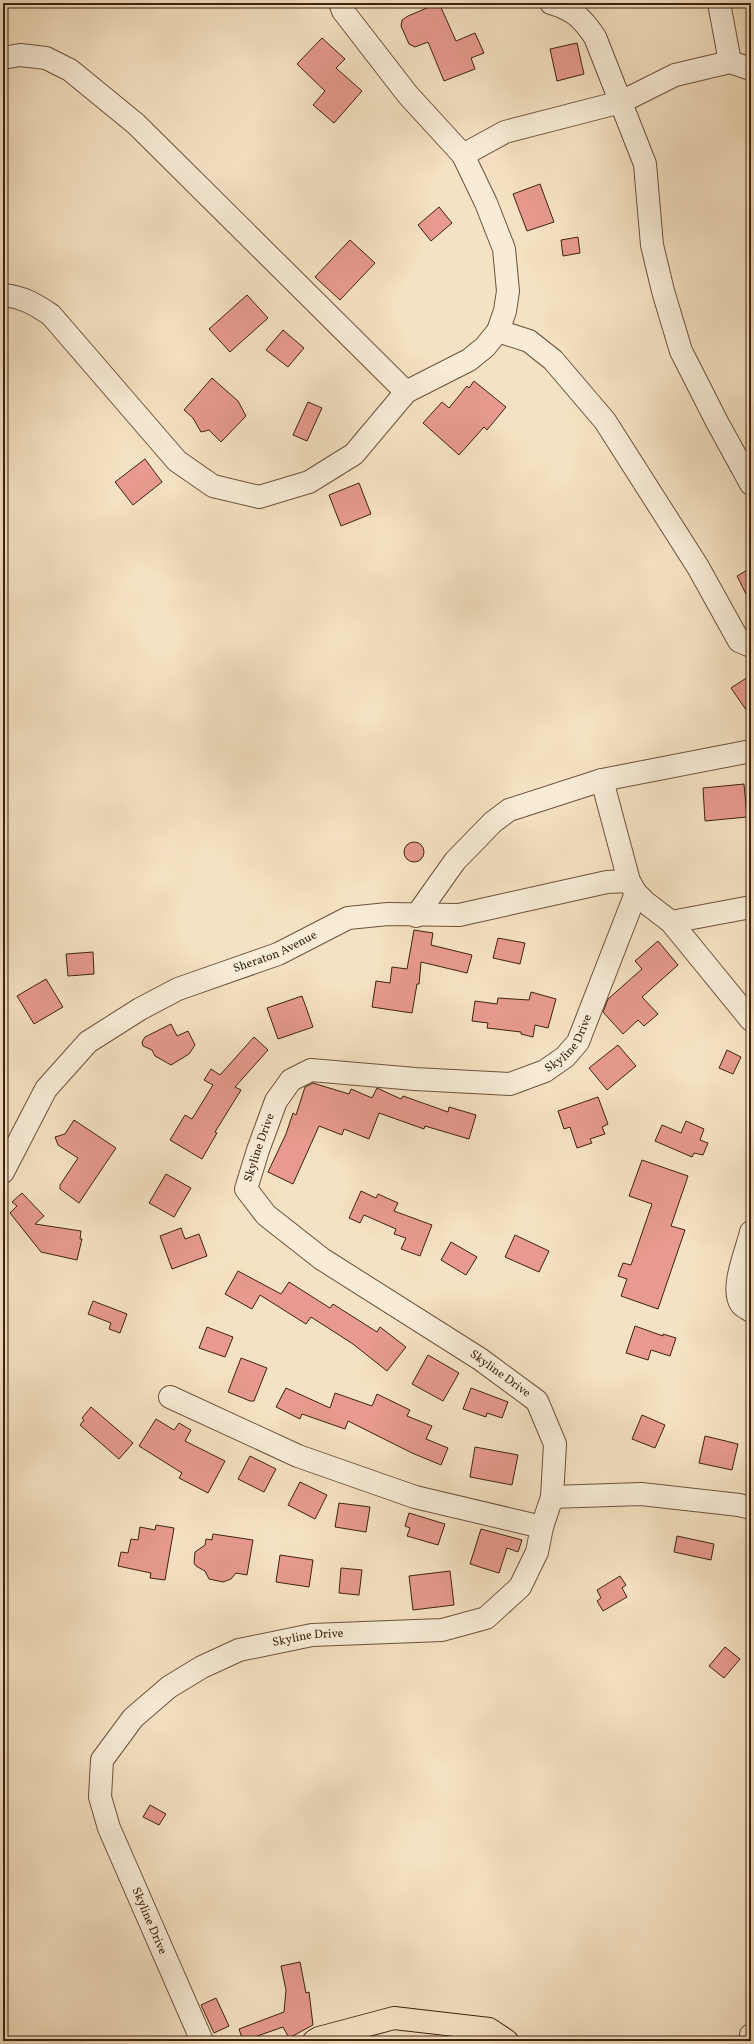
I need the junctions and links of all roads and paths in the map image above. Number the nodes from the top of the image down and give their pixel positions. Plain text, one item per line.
1 (340, 3) edge
2 (551, 3) edge
3 (719, 3) edge
4 (3, 58) edge
5 (730, 62) junction
6 (751, 68) edge
7 (621, 102) junction
8 (463, 156) junction
9 (3, 295) edge
10 (498, 330) junction
11 (406, 392) junction
12 (751, 484) edge
13 (751, 646) edge
14 (751, 751) edge
15 (602, 780) junction
16 (632, 887) junction
17 (751, 908) edge
18 (416, 916) junction
19 (671, 922) junction
20 (751, 1020) edge
21 (3, 1172) edge
22 (751, 1232) edge
23 (751, 1311) edge
24 (170, 1398) dead end
25 (552, 1497) junction
26 (751, 1508) edge
27 (542, 1527) junction
28 (751, 2035) edge
29 (202, 2041) edge
30 (314, 2041) edge
31 (507, 2041) edge
32 (750, 2041) edge

1 - 8 street
2 - 7 street
3 - 5 street
4 - 11 street
5 - 6 street
5 - 7 street
7 - 8 street
7 - 12 street
8 - 10 street
9 - 11 street
10 - 11 street
10 - 13 street
14 - 15 street
15 - 16 street
15 - 18 street
16 - 18 street, Sheraton Avenue
16 - 19 street
16 - 25 street, Skyline Drive
17 - 19 street
18 - 21 street, Sheraton Avenue
19 - 20 street
22 - 23 street
24 - 27 street
25 - 26 street
25 - 27 street, Skyline Drive
27 - 29 street, Skyline Drive
28 - 32 street
30 - 31 main road

